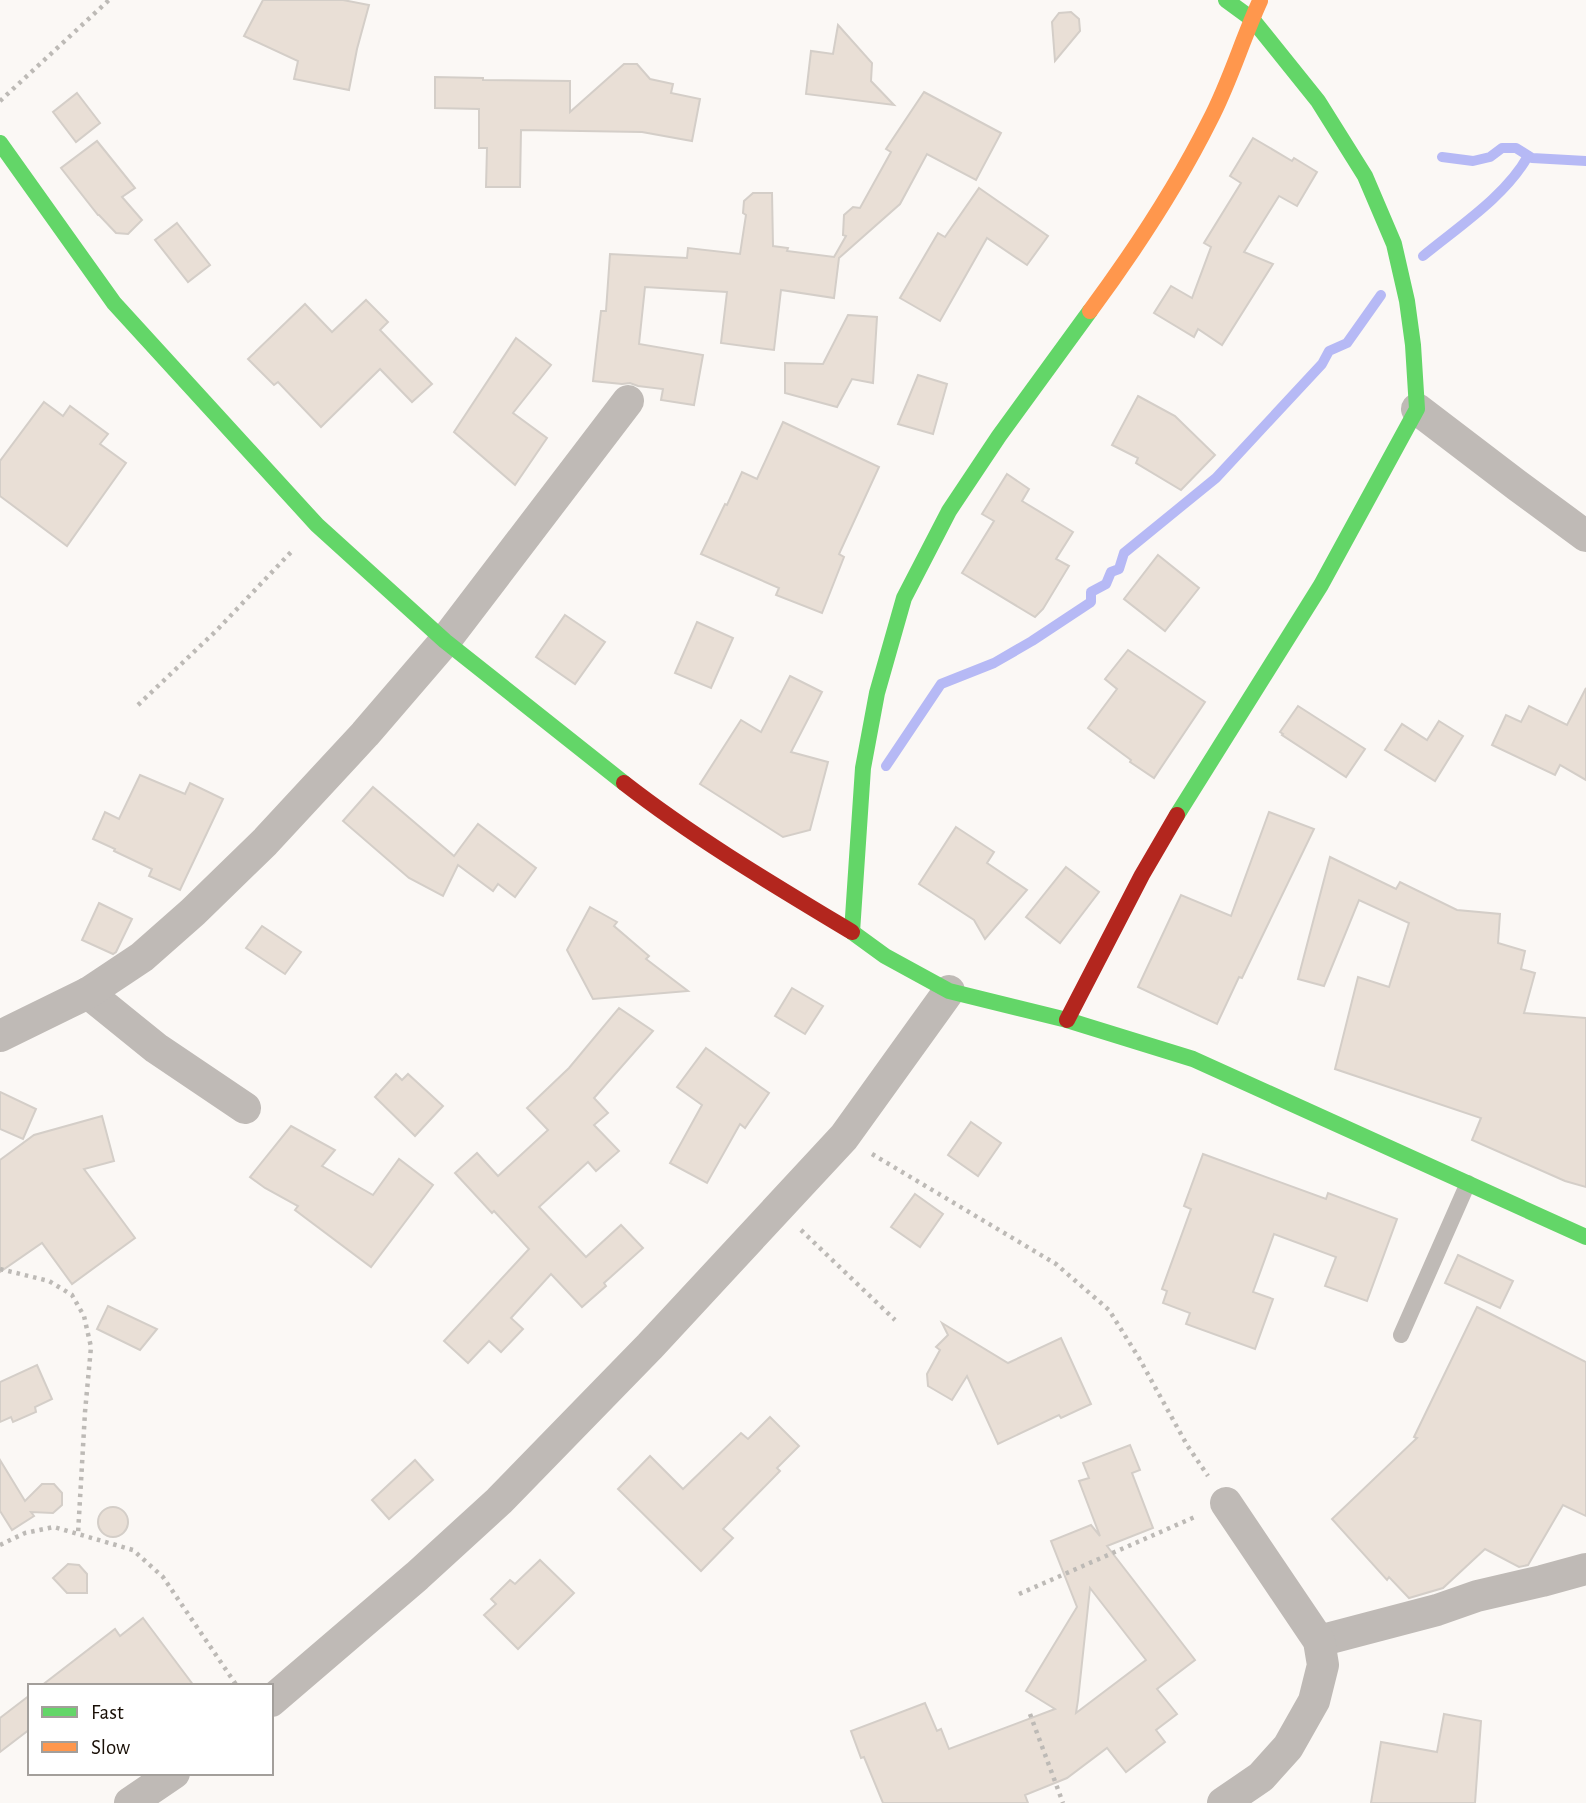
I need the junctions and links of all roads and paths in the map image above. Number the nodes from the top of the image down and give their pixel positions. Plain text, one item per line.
1 (108, 0) edge
2 (1226, 0) edge
3 (1260, 0) edge
4 (1251, 19) junction
5 (0, 101) edge
6 (0, 143) edge
7 (628, 401) dead end
8 (1417, 410) junction
9 (317, 525) junction
10 (1586, 536) edge
11 (445, 641) junction
12 (138, 705) dead end
13 (852, 932) junction
14 (949, 991) junction
15 (88, 993) junction
16 (1068, 1020) junction
17 (0, 1036) edge
18 (245, 1108) dead end
19 (844, 1137) junction
20 (1468, 1183) junction
21 (778, 1208) junction
22 (1586, 1237) edge
23 (0, 1269) edge
24 (895, 1320) dead end
25 (1401, 1335) dead end
26 (1226, 1503) junction
27 (78, 1534) junction
28 (0, 1545) edge
29 (1586, 1569) edge
30 (1018, 1594) dead end
31 (1319, 1641) junction
32 (236, 1684) edge
33 (273, 1699) edge
34 (1030, 1714) dead end
35 (171, 1775) edge
36 (130, 1803) edge
37 (1063, 1803) edge
38 (1223, 1803) edge

1 - 5 path
2 - 4 street
3 - 4 street
4 - 8 street
4 - 13 street
6 - 9 street
7 - 11 street
8 - 10 street
8 - 16 street
9 - 11 street
9 - 12 path
11 - 13 street
11 - 15 street
13 - 14 street
14 - 16 street
14 - 19 street
15 - 17 street
15 - 18 street
16 - 20 street
19 - 21 street
19 - 26 path
20 - 22 street
20 - 25 lane
21 - 24 path
21 - 33 street
23 - 27 path
26 - 30 path
26 - 31 street
27 - 28 path
27 - 32 path
29 - 31 street
31 - 38 street
34 - 37 path
35 - 36 street

